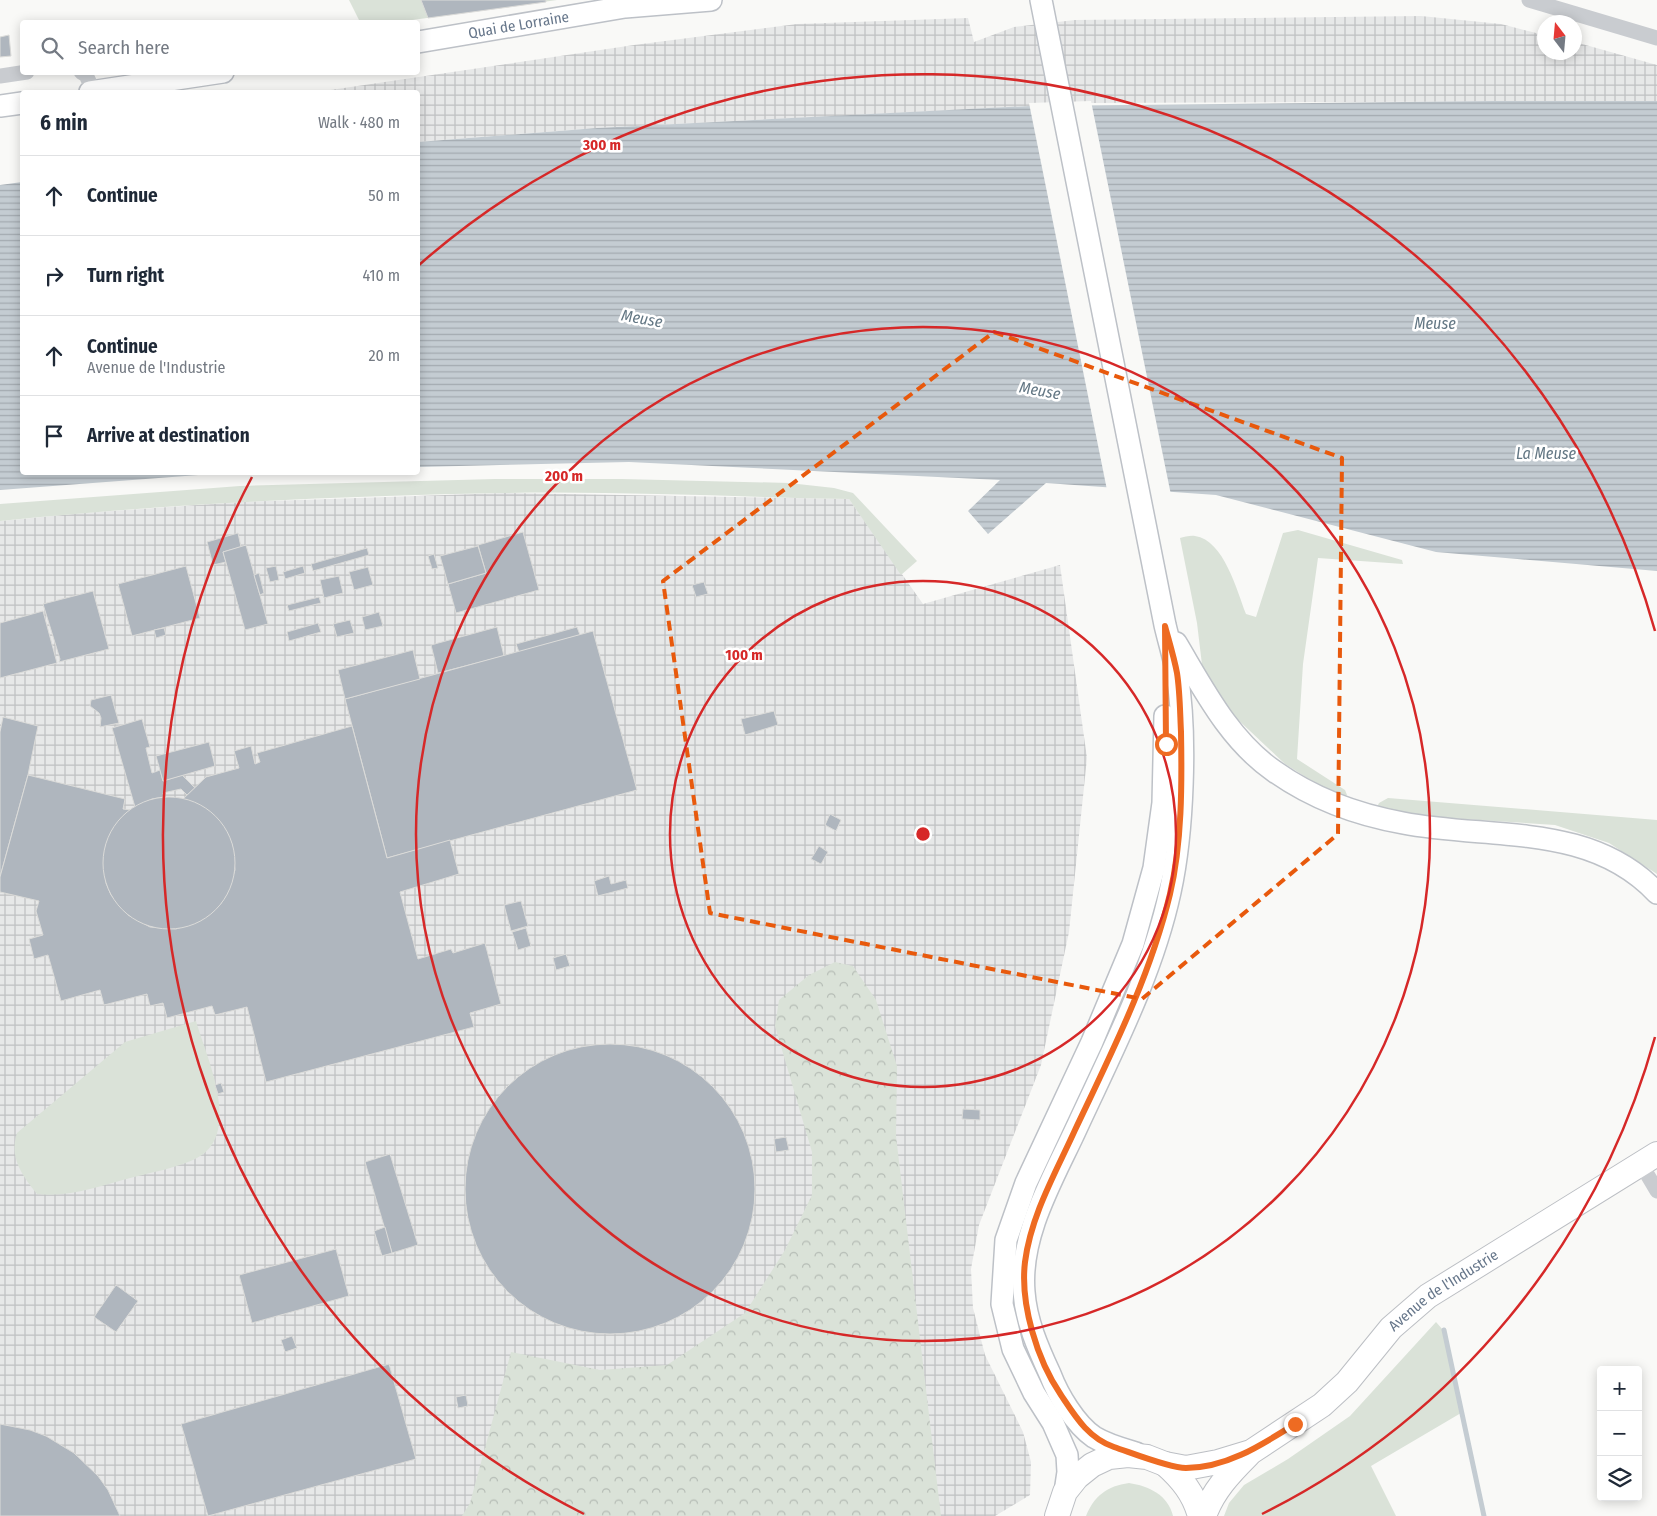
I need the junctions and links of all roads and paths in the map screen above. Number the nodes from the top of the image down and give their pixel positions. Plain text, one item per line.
1 (711, 0) edge
2 (1041, 0) edge
3 (1529, 0) edge
4 (625, 4) edge
5 (1657, 38) edge
6 (420, 42) edge
7 (20, 73) edge
8 (86, 75) edge
9 (204, 75) edge
10 (0, 76) edge
11 (93, 90) edge
12 (107, 90) edge
13 (20, 103) edge
14 (0, 106) edge
15 (1165, 626) junction
16 (1657, 893) edge
17 (1649, 1159) edge
18 (1657, 1191) edge
19 (1251, 1452) junction
20 (1156, 1461) junction
21 (1065, 1492) junction
22 (1057, 1516) edge
23 (1200, 1516) edge
24 (1204, 1516) edge

1 - 4 main road, Quai de Lorraine
2 - 15 main road
3 - 5 street
4 - 6 main road, Quai de Lorraine
7 - 10 street
8 - 11 street
9 - 12 main road
13 - 14 main road
15 - 16 main road
15 - 20 main road
15 - 21 main road
17 - 18 street
17 - 19 main road, Avenue de l'Industrie
19 - 20 main road
19 - 24 main road
20 - 21 main road
20 - 23 main road
21 - 22 main road

